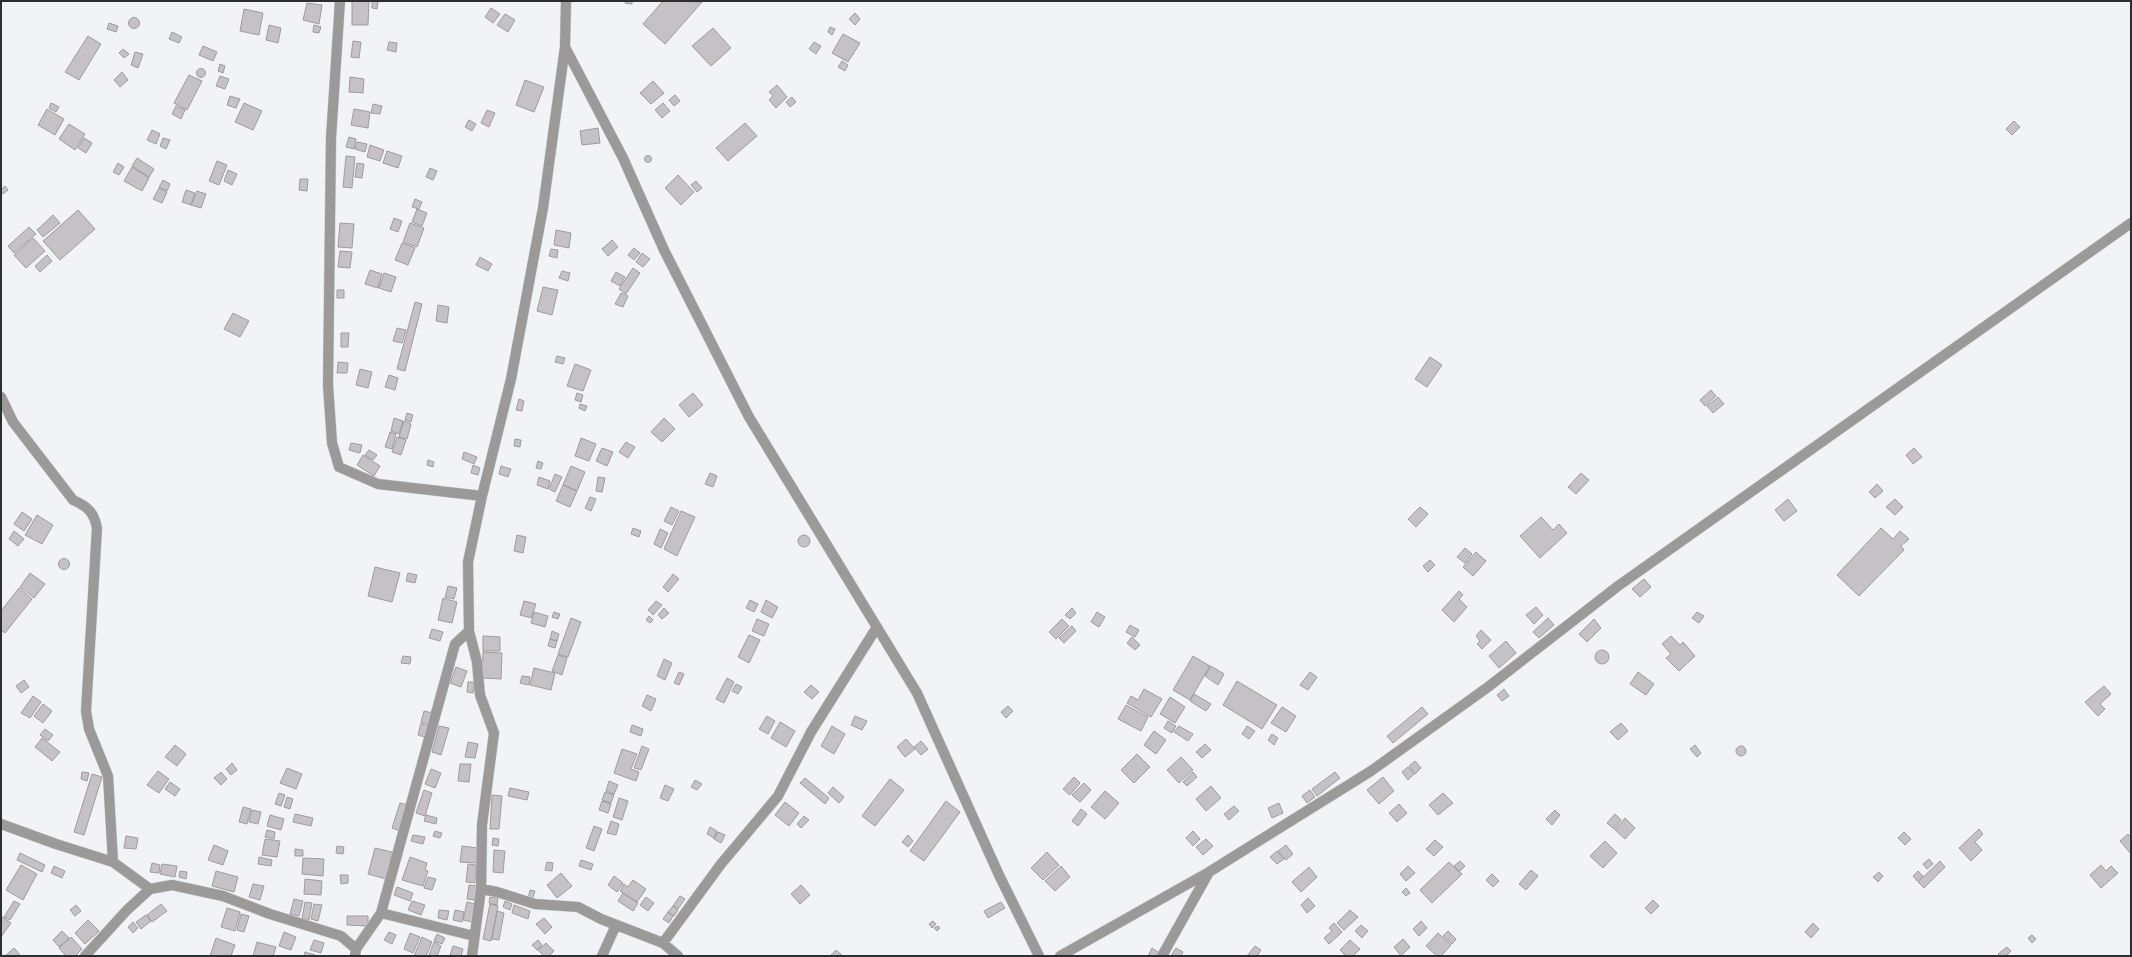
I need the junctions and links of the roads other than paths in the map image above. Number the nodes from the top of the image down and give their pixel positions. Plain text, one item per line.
1 (340, 1) edge
2 (565, 2) edge
3 (565, 47) junction
4 (2131, 224) edge
5 (1, 397) edge
6 (482, 496) junction
7 (877, 627) junction
8 (469, 631) junction
9 (1, 824) edge
10 (113, 862) junction
11 (1209, 872) junction
12 (150, 889) junction
13 (481, 889) junction
14 (382, 913) junction
15 (616, 925) junction
16 (474, 936) junction
17 (663, 943) junction
18 (356, 952) edge
19 (84, 956) edge
20 (472, 956) edge
21 (602, 956) edge
22 (678, 956) edge
23 (1039, 956) edge
24 (1060, 956) edge
25 (1162, 956) edge

1 - 6 street
2 - 3 street
3 - 6 street
3 - 7 street
4 - 11 street
5 - 10 street
6 - 8 street
7 - 17 street
7 - 23 street
8 - 13 street
8 - 14 street
9 - 10 street
10 - 12 street
11 - 24 street
11 - 25 street
12 - 18 street
12 - 19 street
13 - 15 street
13 - 16 street
14 - 16 street
14 - 18 street
15 - 17 street
15 - 21 street
16 - 20 street
17 - 22 street

